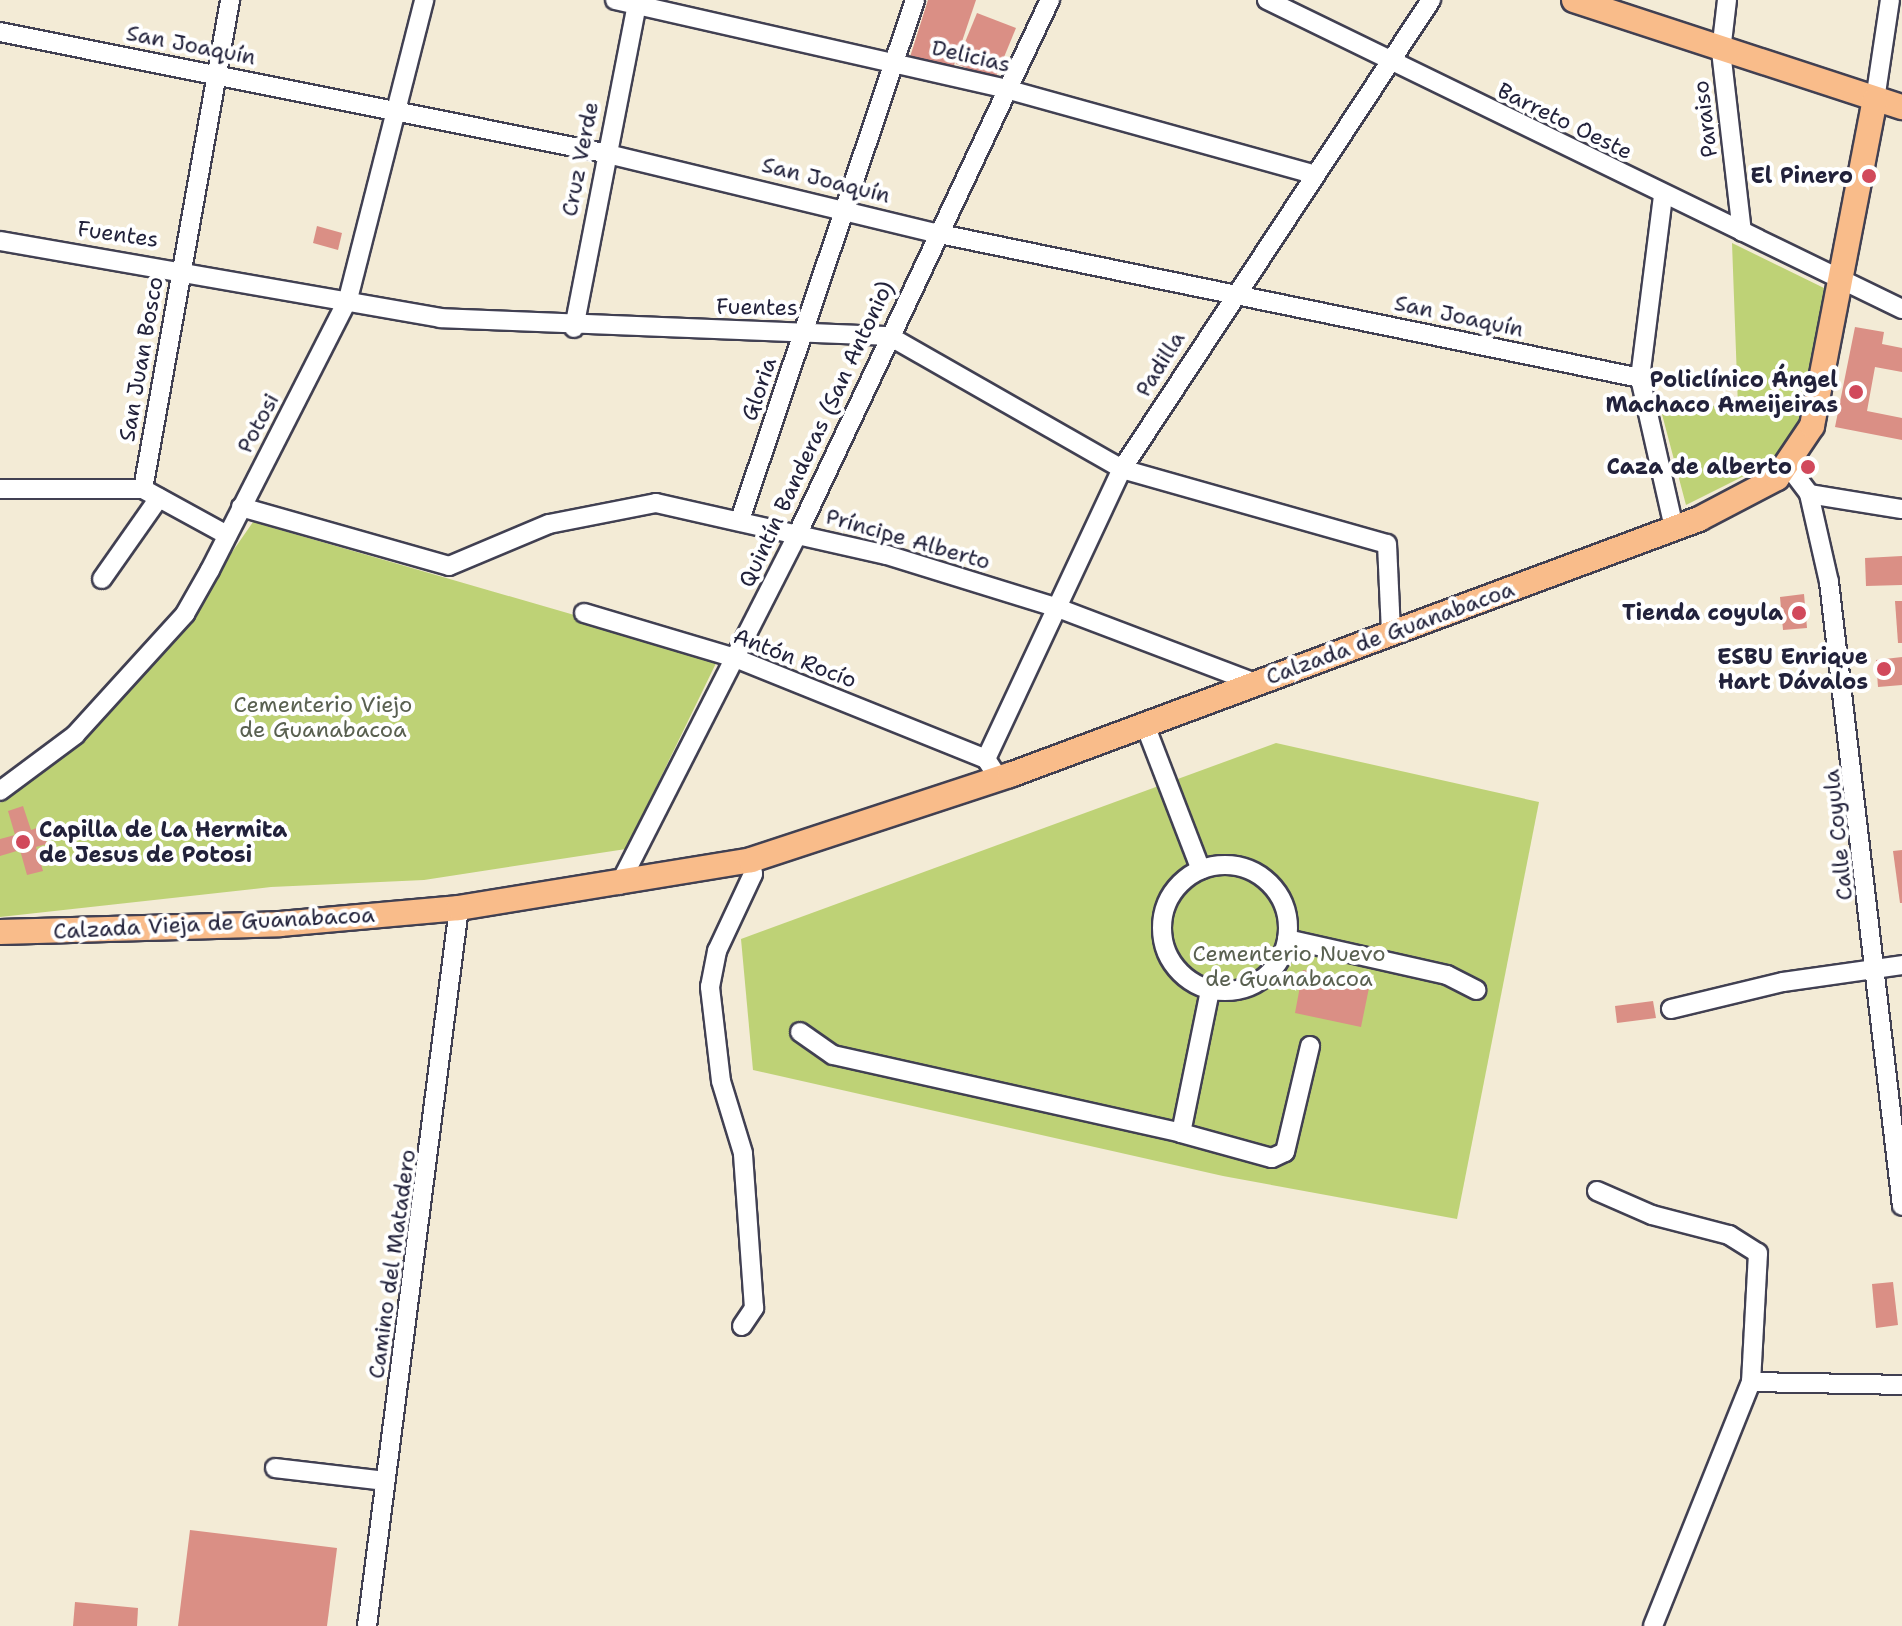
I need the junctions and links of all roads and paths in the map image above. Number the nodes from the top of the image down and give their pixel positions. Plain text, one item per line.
1 (230, 0) edge
2 (424, 0) edge
3 (615, 0) edge
4 (915, 0) edge
5 (1050, 0) edge
6 (1267, 0) edge
7 (1431, 0) edge
8 (1574, 0) edge
9 (1727, 0) edge
10 (1890, 0) edge
11 (637, 2) edge
12 (0, 32) edge
13 (1721, 51) junction
14 (1389, 60) junction
15 (896, 64) junction
16 (216, 74) junction
17 (1006, 89) junction
18 (1875, 100) junction
19 (1902, 107) edge
20 (397, 112) junction
21 (604, 153) junction
22 (1313, 174) junction
23 (1663, 196) junction
24 (846, 209) junction
25 (1742, 232) junction
26 (935, 233) junction
27 (0, 241) edge
28 (182, 268) junction
29 (1843, 282) junction
30 (1232, 294) junction
31 (348, 299) junction
32 (1902, 309) edge
33 (574, 328) junction
34 (803, 332) junction
35 (889, 336) junction
36 (1640, 378) junction
37 (1789, 467) junction
38 (1122, 469) junction
39 (0, 489) edge
40 (151, 494) junction
41 (1809, 494) junction
42 (241, 507) junction
43 (1902, 509) edge
44 (740, 520) junction
45 (1674, 528) junction
46 (798, 533) junction
47 (227, 535) junction
48 (102, 579) dead end
49 (1058, 608) junction
50 (584, 613) dead end
51 (1391, 632) junction
52 (735, 658) junction
53 (1255, 683) junction
54 (1145, 725) junction
55 (992, 769) junction
56 (0, 791) edge
57 (751, 860) junction
58 (1201, 870) junction
59 (619, 885) junction
60 (459, 908) junction
61 (0, 932) edge
62 (1287, 939) junction
63 (1877, 965) junction
64 (1902, 965) edge
65 (1210, 990) junction
66 (1476, 990) dead end
67 (1671, 1009) dead end
68 (800, 1032) dead end
69 (1310, 1046) dead end
70 (1181, 1133) junction
71 (1900, 1175) edge
72 (1597, 1191) dead end
73 (1902, 1206) edge
74 (742, 1326) dead end
75 (1751, 1382) junction
76 (1902, 1385) edge
77 (275, 1468) dead end
78 (385, 1481) junction
79 (367, 1626) edge
80 (1653, 1626) edge

1 - 16 street, San Juan Bosco
2 - 20 street, Potosi
3 - 11 street, Delicias
4 - 15 street, Gloria
5 - 17 street, Quintín Banderas (San Antonio)
6 - 14 street, Barreto Oeste
7 - 14 street, Padilla
8 - 13 main road
9 - 13 street, Paraiso
10 - 18 street
11 - 15 street, Delicias
11 - 21 street, Cruz Verde
12 - 16 street, San Joaquín
13 - 18 main road
13 - 25 street, Paraiso
14 - 22 street, Padilla
14 - 23 street, Barreto Oeste
15 - 17 street, Delicias
15 - 24 street, Gloria
16 - 20 street, San Joaquín
16 - 28 street, San Juan Bosco
17 - 22 street, Delicias
17 - 26 street, Quintín Banderas (San Antonio)
18 - 19 main road
18 - 29 main road
20 - 21 street, San Joaquín
20 - 31 street, Potosi
21 - 24 street, San Joaquín
21 - 33 street, Cruz Verde
22 - 30 street, Padilla
23 - 25 street, Barreto Oeste
23 - 36 street
24 - 26 street, San Joaquín
24 - 34 street, Gloria
25 - 29 street, Barreto Oeste
26 - 30 street, San Joaquín
26 - 35 street, Quintín Banderas (San Antonio)
27 - 28 street, Fuentes
28 - 31 street, Fuentes
28 - 40 street, San Juan Bosco
29 - 32 street, Barreto Oeste
29 - 37 main road
30 - 36 street, San Joaquín
30 - 38 street, Padilla
31 - 33 street, Fuentes
31 - 42 street, Potosi
33 - 34 street, Fuentes
34 - 35 street, Fuentes
34 - 44 street, Gloria
35 - 38 street, Fuentes
35 - 46 street, Quintín Banderas (San Antonio)
36 - 45 street
37 - 41 street, Calle Coyula
37 - 45 main road, Calzada de Guanabacoa
38 - 49 street, Padilla
38 - 51 street, Fuentes
39 - 40 street
40 - 47 street
40 - 48 street
41 - 43 street
41 - 63 street, Calle Coyula
42 - 44 street, Príncipe Alberto
42 - 47 street, Potosi
44 - 46 street, Príncipe Alberto
45 - 51 main road, Calzada de Guanabacoa
46 - 49 street, Príncipe Alberto
46 - 52 street, Quintín Banderas (San Antonio)
47 - 56 street, Potosi
49 - 53 street, Príncipe Alberto
49 - 55 street, Padilla
50 - 52 street, Antón Rocío
51 - 53 main road, Calzada de Guanabacoa
52 - 55 street, Antón Rocío
52 - 59 street, Quintín Banderas (San Antonio)
53 - 54 main road, Calzada de Guanabacoa
54 - 55 main road, Calzada de Guanabacoa
54 - 58 street
55 - 57 main road, Calzada de Guanabacoa
57 - 59 main road, Calzada de Guanabacoa
57 - 74 street
58 - 62 street
58 - 65 street
59 - 60 main road, Calzada Vieja de Guanabacoa
60 - 61 main road, Calzada Vieja de Guanabacoa
60 - 78 street, Camino del Matadero
62 - 65 street
62 - 66 street
63 - 64 street
63 - 67 street
63 - 71 street, Calle Coyula
65 - 70 street
68 - 70 street
69 - 70 street
71 - 73 street, Calle Coyula
72 - 75 street
75 - 76 street
75 - 80 street
77 - 78 street
78 - 79 street, Camino del Matadero

